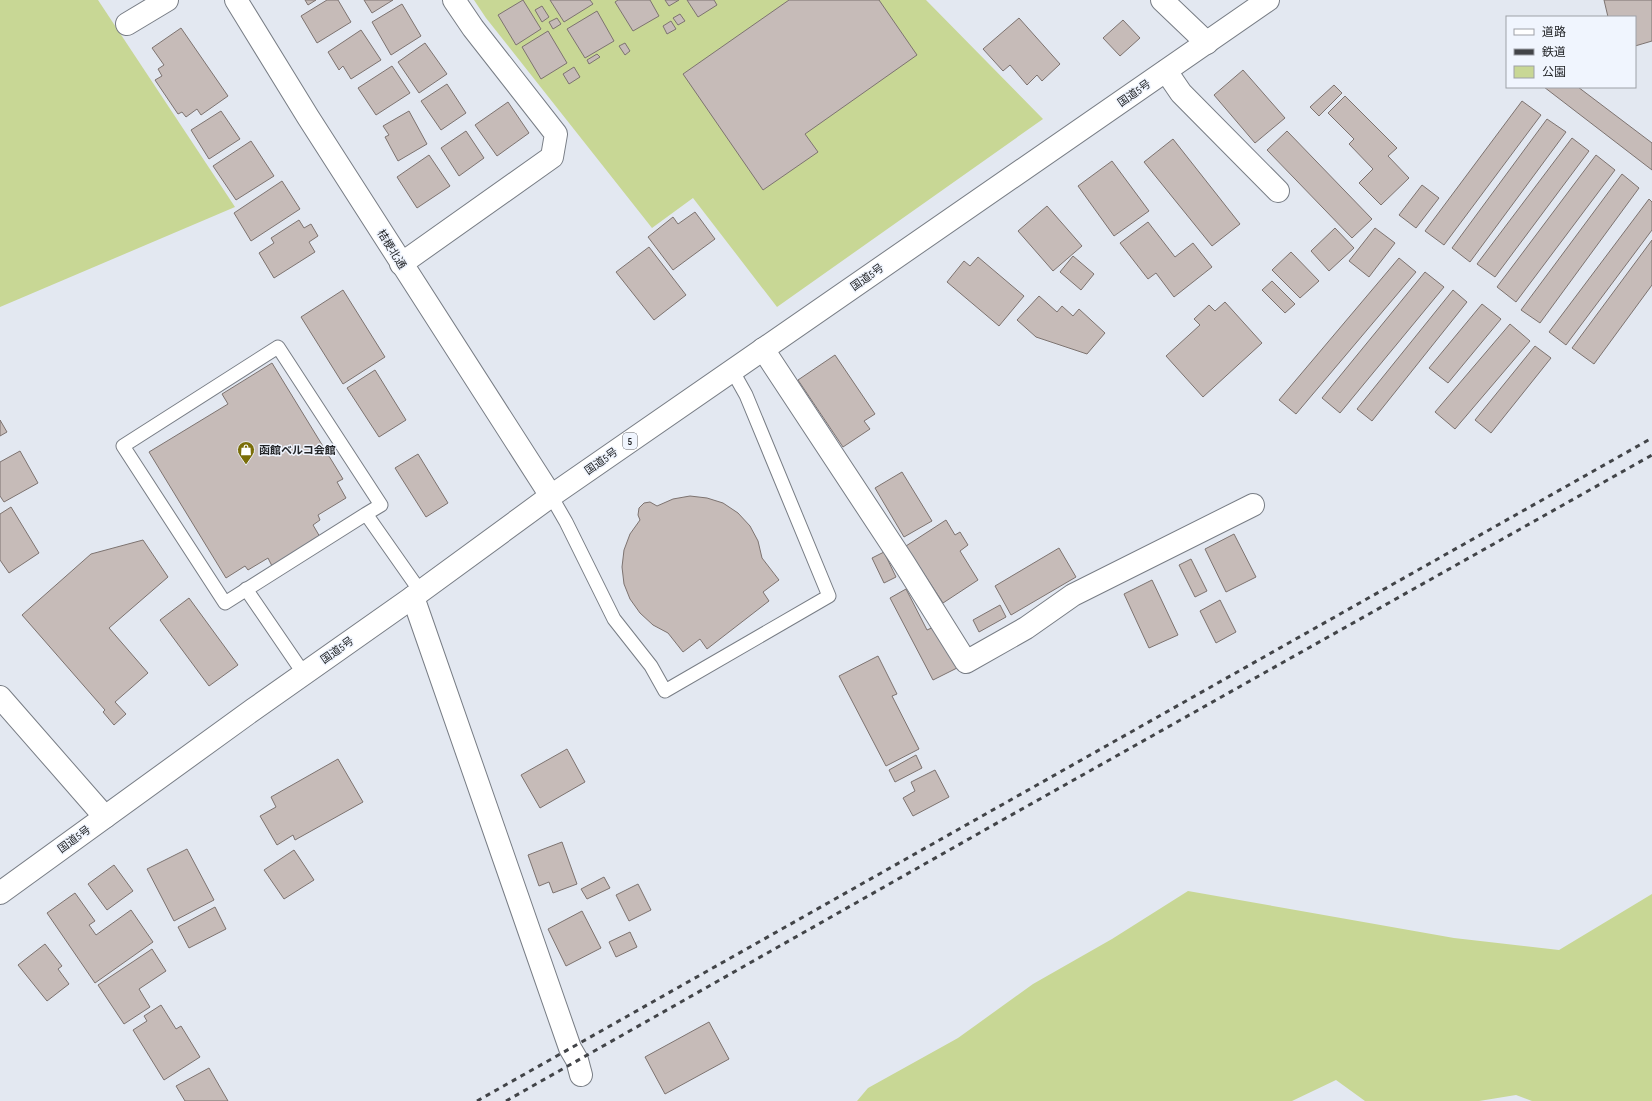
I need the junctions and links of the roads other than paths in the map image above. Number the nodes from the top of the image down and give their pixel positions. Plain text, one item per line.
1 (166, 0) edge
2 (236, 0) edge
3 (454, 0) edge
4 (1162, 0) edge
5 (1268, 0) edge
6 (127, 24) dead end
7 (1206, 43) junction
8 (1166, 71) junction
9 (1278, 191) dead end
10 (401, 264) junction
11 (763, 349) junction
12 (732, 370) junction
13 (551, 496) junction
14 (1253, 504) dead end
15 (366, 514) junction
16 (246, 590) junction
17 (417, 594) junction
18 (304, 674) junction
19 (0, 697) edge
20 (105, 817) junction
21 (0, 893) edge
22 (581, 1075) dead end

1 - 6 main road
2 - 10 main road, 桔梗北通
3 - 10 main road
4 - 7 main road
5 - 7 main road, 国道5号 / 5
7 - 8 main road, 国道5号 / 5
8 - 9 main road
8 - 11 main road, 国道5号 / 5
10 - 13 main road, 桔梗北通
11 - 12 main road, 国道5号 / 5
11 - 14 main road
12 - 13 main road, 国道5号 / 5
12 - 13 lane
13 - 17 main road, 国道5号 / 5
15 - 16 lane
15 - 16 lane
15 - 17 lane
16 - 18 lane
17 - 18 main road, 国道5号 / 5
17 - 22 main road
18 - 20 main road, 国道5号 / 5
19 - 20 main road
20 - 21 main road, 国道5号 / 5

